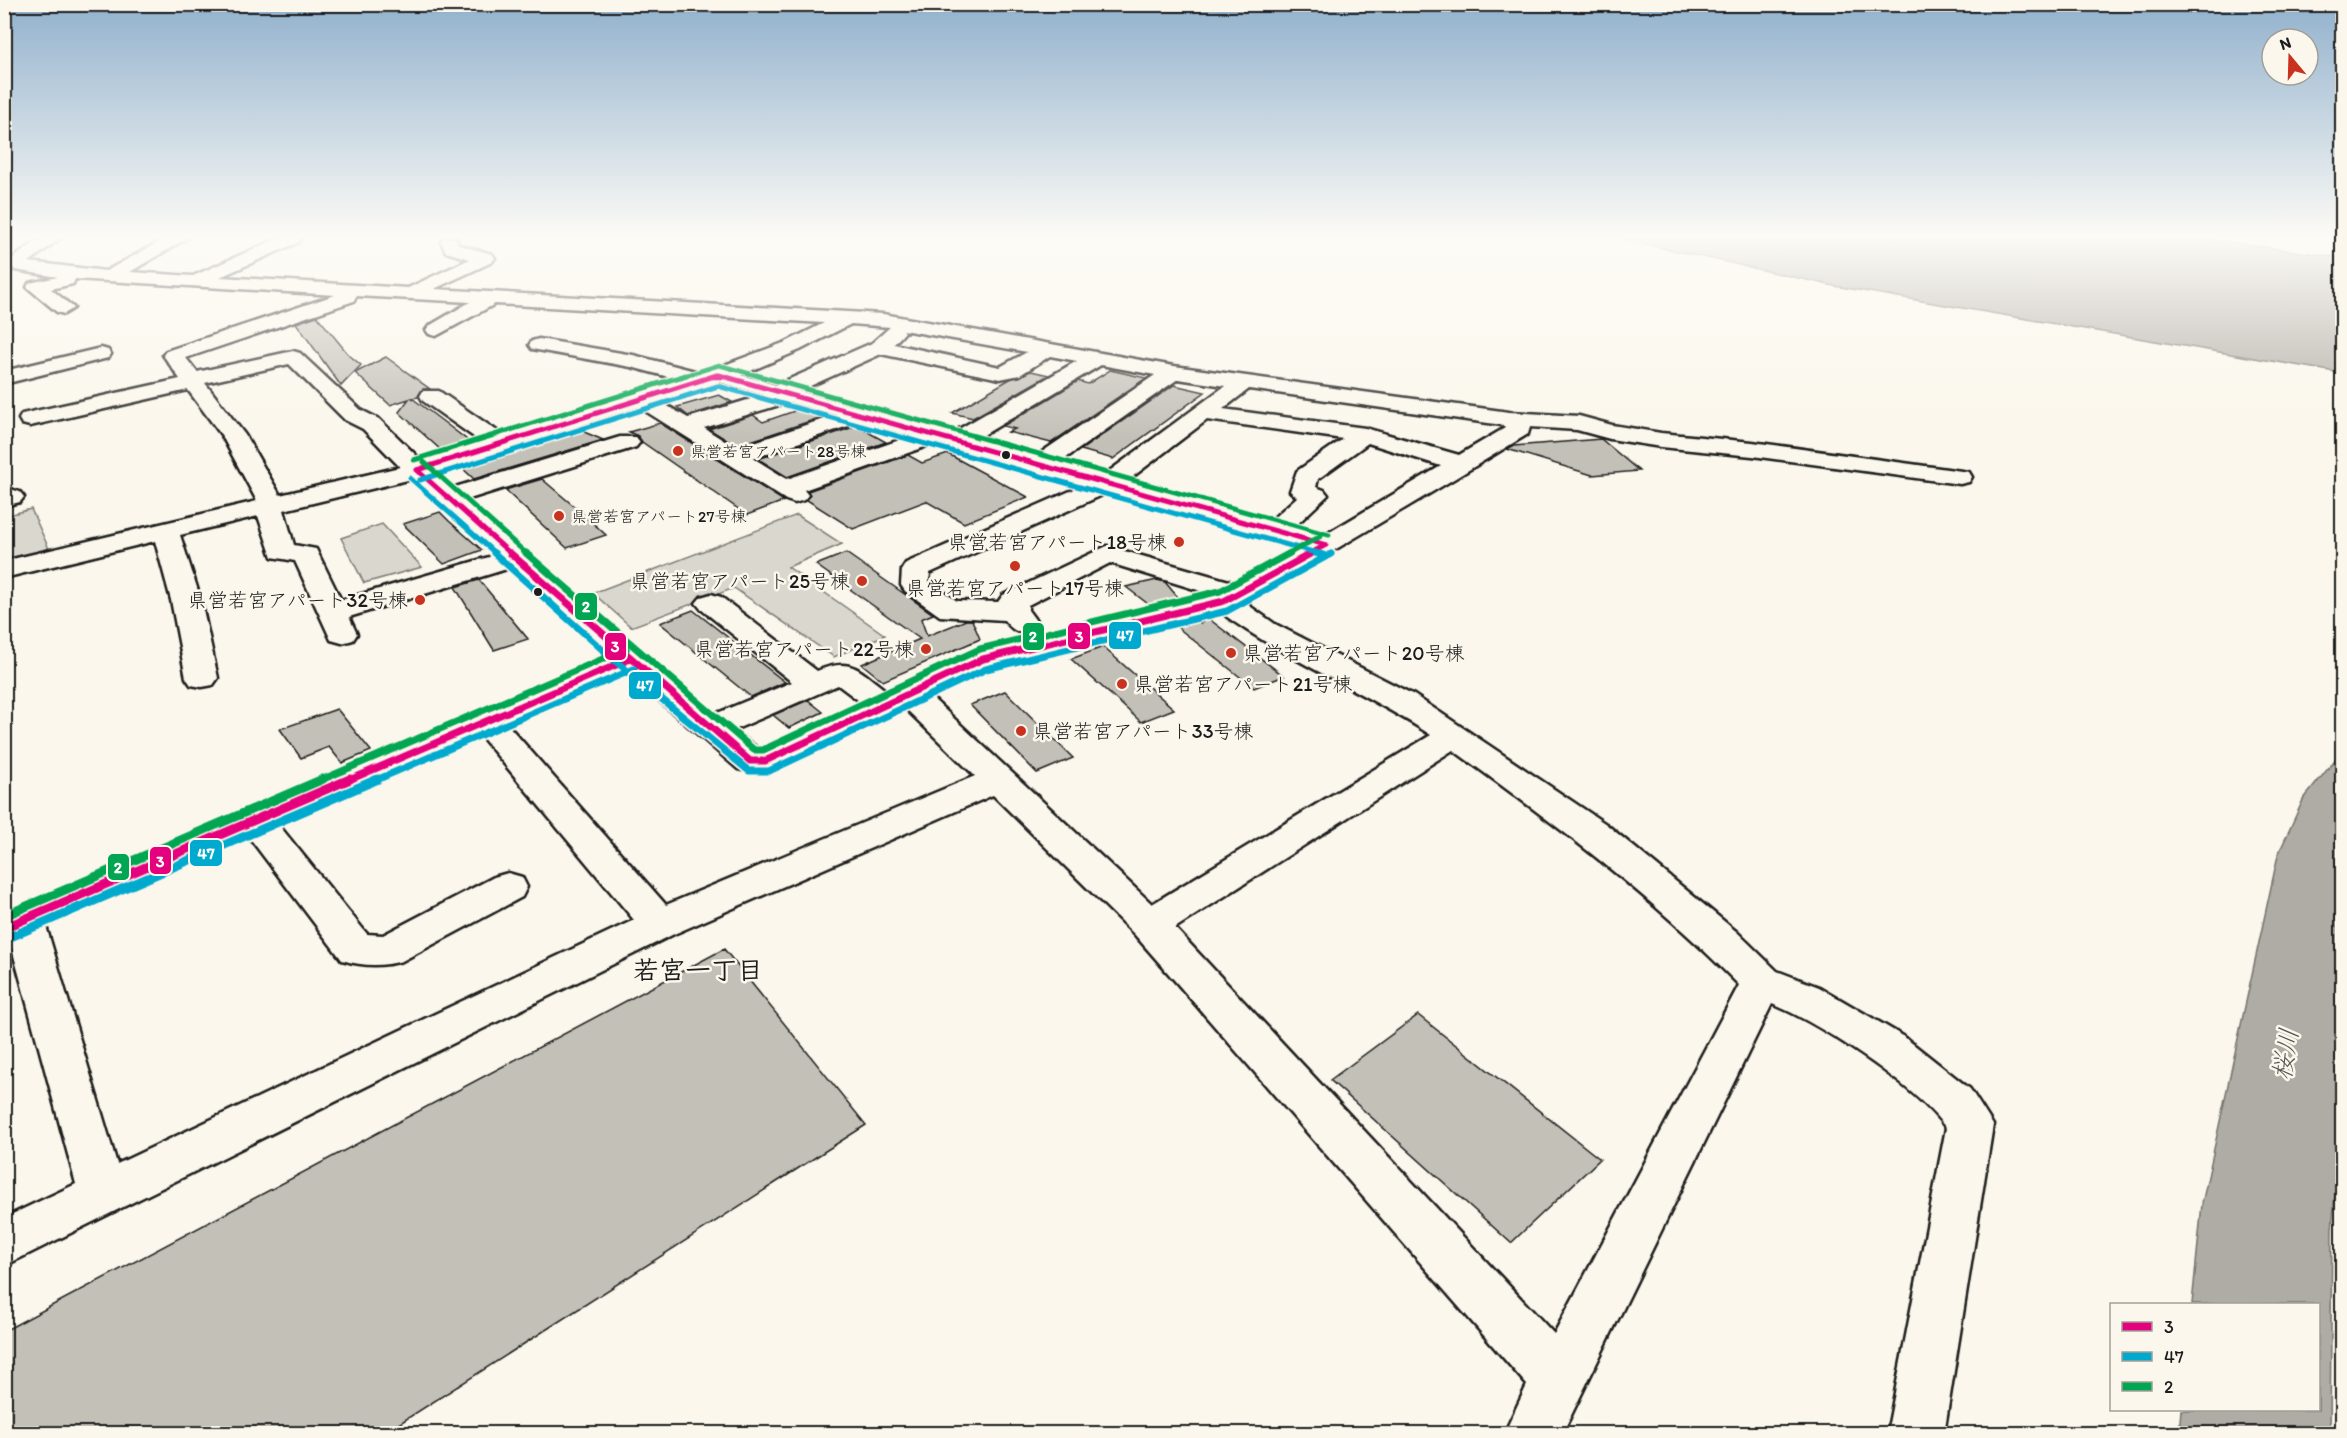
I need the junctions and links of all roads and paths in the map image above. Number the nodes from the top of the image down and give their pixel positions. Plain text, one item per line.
1 (59, 304) edge
2 (324, 304) edge
3 (481, 304) edge
4 (586, 304) edge
5 (64, 308) dead end
6 (847, 318) junction
7 (907, 325) junction
8 (436, 330) dead end
9 (539, 345) dead end
10 (879, 347) junction
11 (1045, 350) junction
12 (101, 354) dead end
13 (4, 358) edge
14 (1096, 359) junction
15 (1174, 372) junction
16 (13, 375) edge
17 (709, 377) junction
18 (194, 380) junction
19 (1243, 383) junction
20 (785, 393) junction
21 (431, 396) dead end
22 (639, 398) junction
23 (1203, 412) junction
24 (861, 414) junction
25 (30, 419) dead end
26 (1509, 419) junction
27 (684, 427) junction
28 (1365, 435) junction
29 (946, 438) junction
30 (628, 442) dead end
31 (498, 443) junction
32 (733, 457) junction
33 (1041, 464) junction
34 (1462, 464) junction
35 (1960, 477) dead end
36 (434, 483) junction
37 (1109, 483) junction
38 (274, 516) junction
39 (165, 530) junction
40 (1275, 530) junction
41 (1326, 545) junction
42 (517, 557) junction
43 (4, 570) edge
44 (1232, 597) junction
45 (711, 603) dead end
46 (1013, 611) junction
47 (1042, 645) junction
48 (630, 659) junction
49 (202, 678) dead end
50 (813, 683) junction
51 (897, 699) junction
52 (486, 721) junction
53 (711, 728) junction
54 (1454, 735) junction
55 (999, 779) junction
56 (255, 820) junction
57 (508, 887) dead end
58 (11, 919) edge
59 (660, 924) junction
60 (1149, 925) junction
61 (1762, 981) junction
62 (97, 1178) dead end
63 (4, 1243) edge
64 (1560, 1381) junction
65 (1532, 1434) edge
66 (1915, 1434) edge

1 - 5 main road
2 - 18 main road
3 - 8 main road
4 - 6 main road
6 - 7 main road
6 - 17 main road
7 - 10 main road
7 - 11 main road
9 - 17 main road
10 - 11 main road
10 - 20 main road
11 - 14 main road
12 - 16 main road
13 - 16 main road
14 - 15 main road
14 - 29 main road
15 - 19 main road
15 - 33 main road
17 - 20 main road
17 - 22 main road
18 - 25 main road
18 - 36 main road
18 - 38 main road
19 - 23 main road
19 - 26 main road
20 - 24 main road
20 - 27 main road
21 - 31 main road
22 - 27 main road
22 - 31 main road
23 - 28 main road
23 - 37 main road
24 - 29 main road
24 - 32 main road
26 - 34 main road
26 - 35 main road
27 - 32 main road
28 - 34 main road
28 - 40 main road
29 - 32 main road
29 - 33 main road
30 - 36 main road
31 - 36 main road
33 - 37 main road
34 - 41 main road
36 - 38 main road
36 - 42 main road
37 - 40 main road
37 - 46 main road
38 - 39 main road
38 - 42 main road
39 - 43 main road
39 - 49 main road
40 - 41 main road
41 - 44 main road
42 - 48 main road
44 - 46 main road
44 - 47 main road
44 - 54 main road
45 - 50 main road
46 - 47 main road
47 - 51 main road
48 - 52 main road
48 - 53 main road
50 - 51 main road
50 - 53 main road
51 - 53 main road
51 - 55 main road
52 - 56 main road
52 - 59 main road
54 - 60 main road
54 - 61 main road
55 - 59 main road
55 - 60 main road
56 - 57 main road
56 - 58 main road
58 - 62 main road
59 - 63 main road
60 - 64 main road
61 - 64 main road
61 - 66 main road
64 - 65 main road

